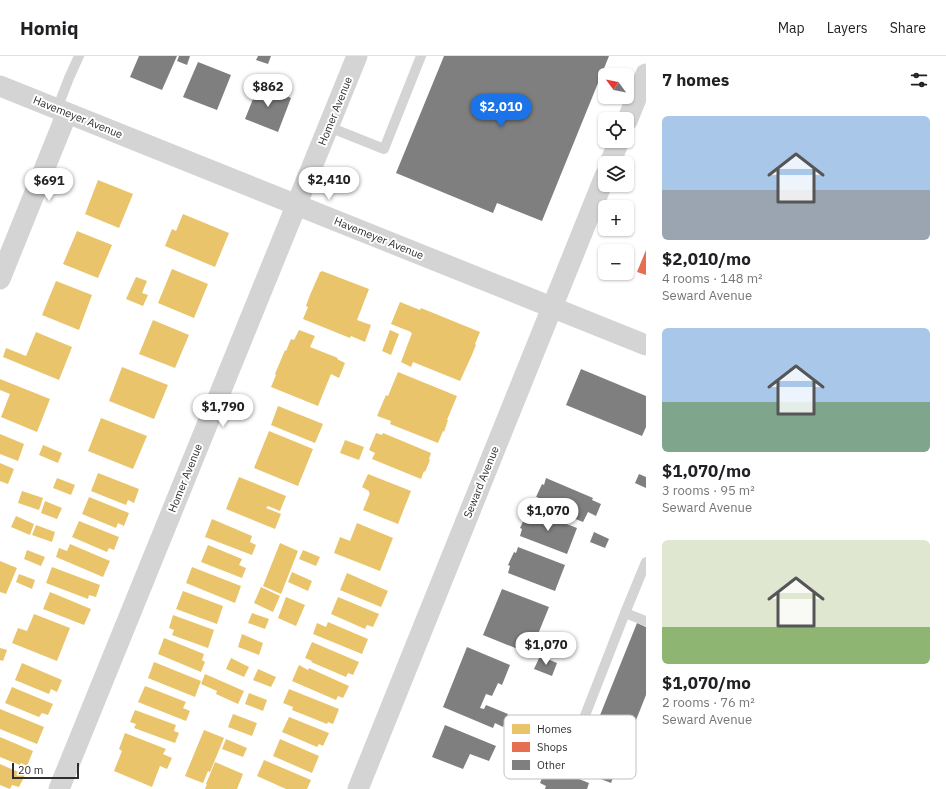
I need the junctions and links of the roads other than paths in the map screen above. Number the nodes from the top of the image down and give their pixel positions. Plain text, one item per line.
1 (79, 56) edge
2 (357, 56) edge
3 (421, 56) edge
4 (646, 74) edge
5 (0, 86) edge
6 (62, 111) junction
7 (631, 112) edge
8 (329, 127) junction
9 (599, 192) edge
10 (296, 205) junction
11 (0, 279) edge
12 (552, 307) junction
13 (646, 345) edge
14 (646, 562) edge
15 (626, 612) junction
16 (646, 621) edge
17 (585, 715) edge
18 (62, 788) edge
19 (358, 789) edge

1 - 6 lane
2 - 8 street, Homer Avenue
3 - 8 lane
4 - 7 street
5 - 6 street, Havemeyer Avenue
6 - 10 street, Havemeyer Avenue
6 - 11 street
8 - 10 street, Homer Avenue
9 - 12 street, Seward Avenue
10 - 12 street, Havemeyer Avenue
10 - 18 street, Homer Avenue
12 - 13 street, Havemeyer Avenue
12 - 19 street, Seward Avenue
14 - 15 lane
15 - 16 lane
15 - 17 lane

